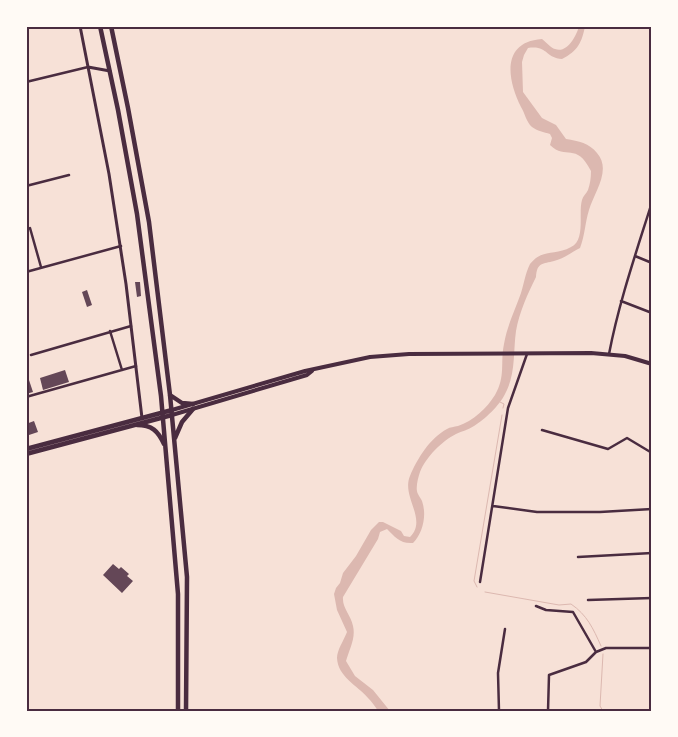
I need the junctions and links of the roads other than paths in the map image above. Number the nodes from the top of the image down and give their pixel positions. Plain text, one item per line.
1 (80, 26) edge
2 (100, 26) edge
3 (111, 26) edge
4 (88, 67) junction
5 (110, 71) junction
6 (26, 82) edge
7 (132, 128) junction
8 (122, 130) junction
9 (69, 174) dead end
10 (26, 186) edge
11 (652, 202) edge
12 (28, 229) edge
13 (120, 246) junction
14 (635, 256) junction
15 (652, 263) edge
16 (41, 267) junction
17 (26, 272) edge
18 (621, 301) junction
19 (652, 313) edge
20 (131, 326) junction
21 (110, 331) junction
22 (527, 353) junction
23 (609, 354) junction
24 (31, 355) dead end
25 (652, 364) edge
26 (136, 366) junction
27 (122, 370) junction
28 (170, 395) junction
29 (26, 397) edge
30 (193, 406) junction
31 (172, 413) junction
32 (162, 415) junction
33 (142, 418) junction
34 (137, 425) junction
35 (542, 430) dead end
36 (174, 439) junction
37 (165, 448) junction
38 (26, 449) edge
39 (652, 453) edge
40 (26, 454) edge
41 (493, 506) junction
42 (652, 509) edge
43 (652, 553) edge
44 (578, 557) dead end
45 (480, 582) dead end
46 (652, 598) edge
47 (588, 600) dead end
48 (536, 606) dead end
49 (505, 629) dead end
50 (652, 648) edge
51 (596, 652) junction
52 (178, 711) edge
53 (186, 711) edge
54 (499, 711) edge
55 (548, 711) edge

1 - 4 street
2 - 5 main road
3 - 7 main road
4 - 5 street
4 - 6 street
4 - 13 street
5 - 8 main road
7 - 8 main road
7 - 28 main road
8 - 32 main road
9 - 10 street
11 - 14 street
12 - 16 street
13 - 16 street
13 - 20 street
14 - 15 street
14 - 18 street
16 - 17 street
18 - 19 street
18 - 23 street
20 - 21 street
20 - 26 street
21 - 24 street
21 - 27 street
22 - 23 main road
22 - 30 main road
22 - 41 street
23 - 25 main road
26 - 27 street
26 - 33 street
27 - 29 street
28 - 30 main road
28 - 31 main road
30 - 31 main road
30 - 36 main road
31 - 32 main road
31 - 36 main road
32 - 33 main road
32 - 34 main road
32 - 37 main road
33 - 38 main road
34 - 37 main road
34 - 40 main road
35 - 39 street
36 - 53 main road
37 - 52 main road
41 - 42 street
41 - 45 street
43 - 44 street
46 - 47 street
48 - 51 street
49 - 54 street
50 - 51 street
51 - 55 street

